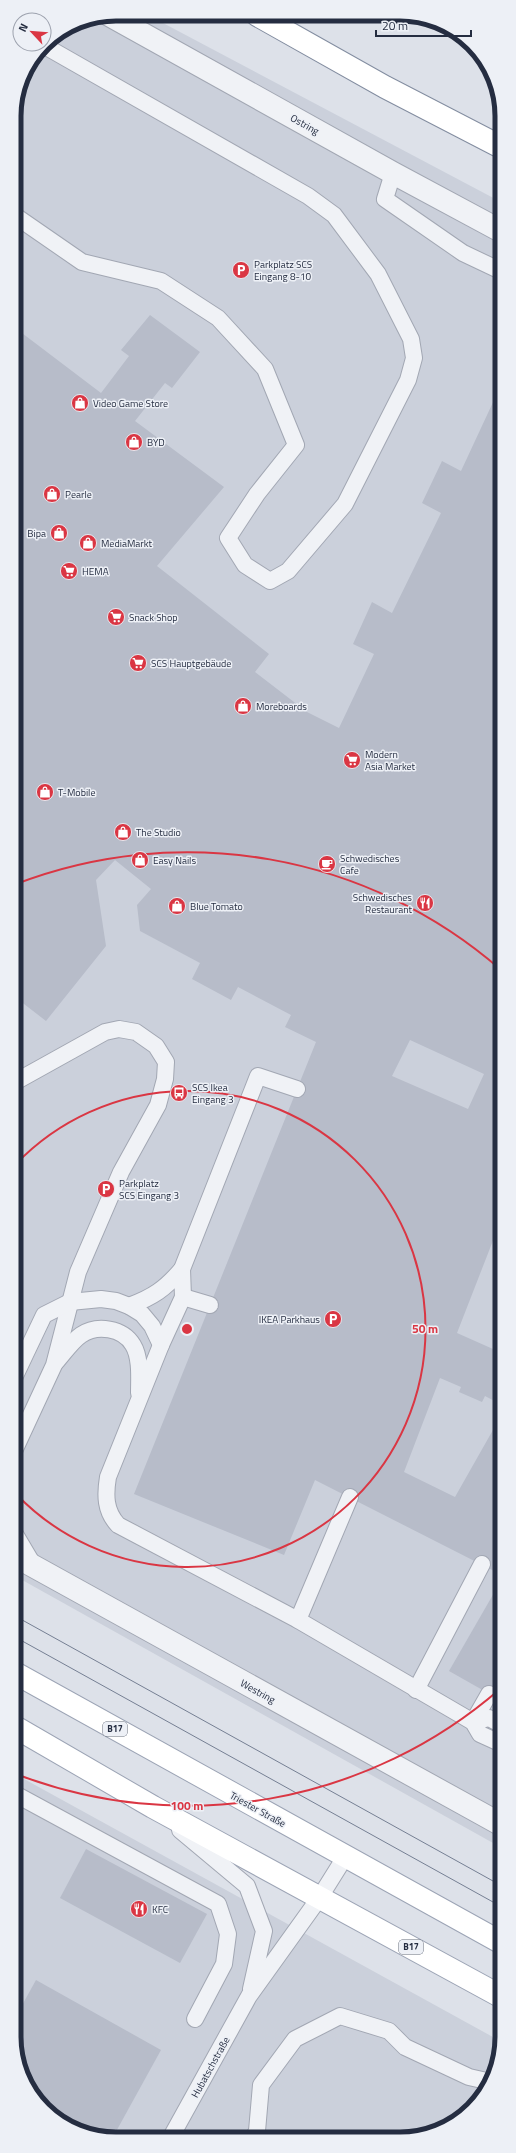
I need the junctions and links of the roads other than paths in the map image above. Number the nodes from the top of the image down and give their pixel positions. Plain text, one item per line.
1 (120, 21) edge
2 (268, 21) edge
3 (52, 50) edge
4 (495, 144) edge
5 (393, 173) junction
6 (21, 220) edge
7 (495, 228) edge
8 (495, 268) edge
9 (21, 1079) edge
10 (297, 1089) dead end
11 (182, 1269) junction
12 (183, 1297) junction
13 (70, 1302) junction
14 (210, 1305) dead end
15 (129, 1306) junction
16 (161, 1345) junction
17 (21, 1357) edge
18 (54, 1365) junction
19 (139, 1399) junction
20 (21, 1436) edge
21 (350, 1497) dead end
22 (21, 1544) edge
23 (21, 1560) edge
24 (482, 1564) dead end
25 (35, 1568) junction
26 (298, 1620) junction
27 (21, 1675) edge
28 (416, 1690) junction
29 (489, 1694) dead end
30 (495, 1721) edge
31 (473, 1722) junction
32 (21, 1730) edge
33 (495, 1741) edge
34 (21, 1797) edge
35 (153, 1807) junction
36 (495, 1822) edge
37 (346, 1857) junction
38 (320, 1897) junction
39 (495, 1939) edge
40 (495, 1993) edge
41 (249, 1996) junction
42 (196, 2019) dead end
43 (484, 2081) edge
44 (174, 2132) edge
45 (256, 2132) edge

1 - 5 street, Ostring
2 - 4 main road
3 - 6 lane
5 - 7 street, Ostring
5 - 8 lane
9 - 13 lane
10 - 11 lane
11 - 12 lane
11 - 15 lane
12 - 14 lane
12 - 16 lane
13 - 15 lane
13 - 17 lane
13 - 18 lane
15 - 16 lane
16 - 19 lane
18 - 19 lane
18 - 20 lane
19 - 26 lane
21 - 26 lane
22 - 25 lane
23 - 25 street, Westring
24 - 28 lane
25 - 36 street, Westring
26 - 28 lane
27 - 37 main road, Triester Straße / B17
28 - 31 lane
29 - 31 lane
30 - 31 lane
31 - 33 lane
32 - 35 main road, B17
34 - 42 lane
35 - 38 main road, B17
35 - 41 lane
37 - 38 lane
37 - 39 main road, Triester Straße / B17
38 - 40 main road, B17
38 - 41 lane
41 - 44 lane, Hubatschstraße
43 - 45 lane

